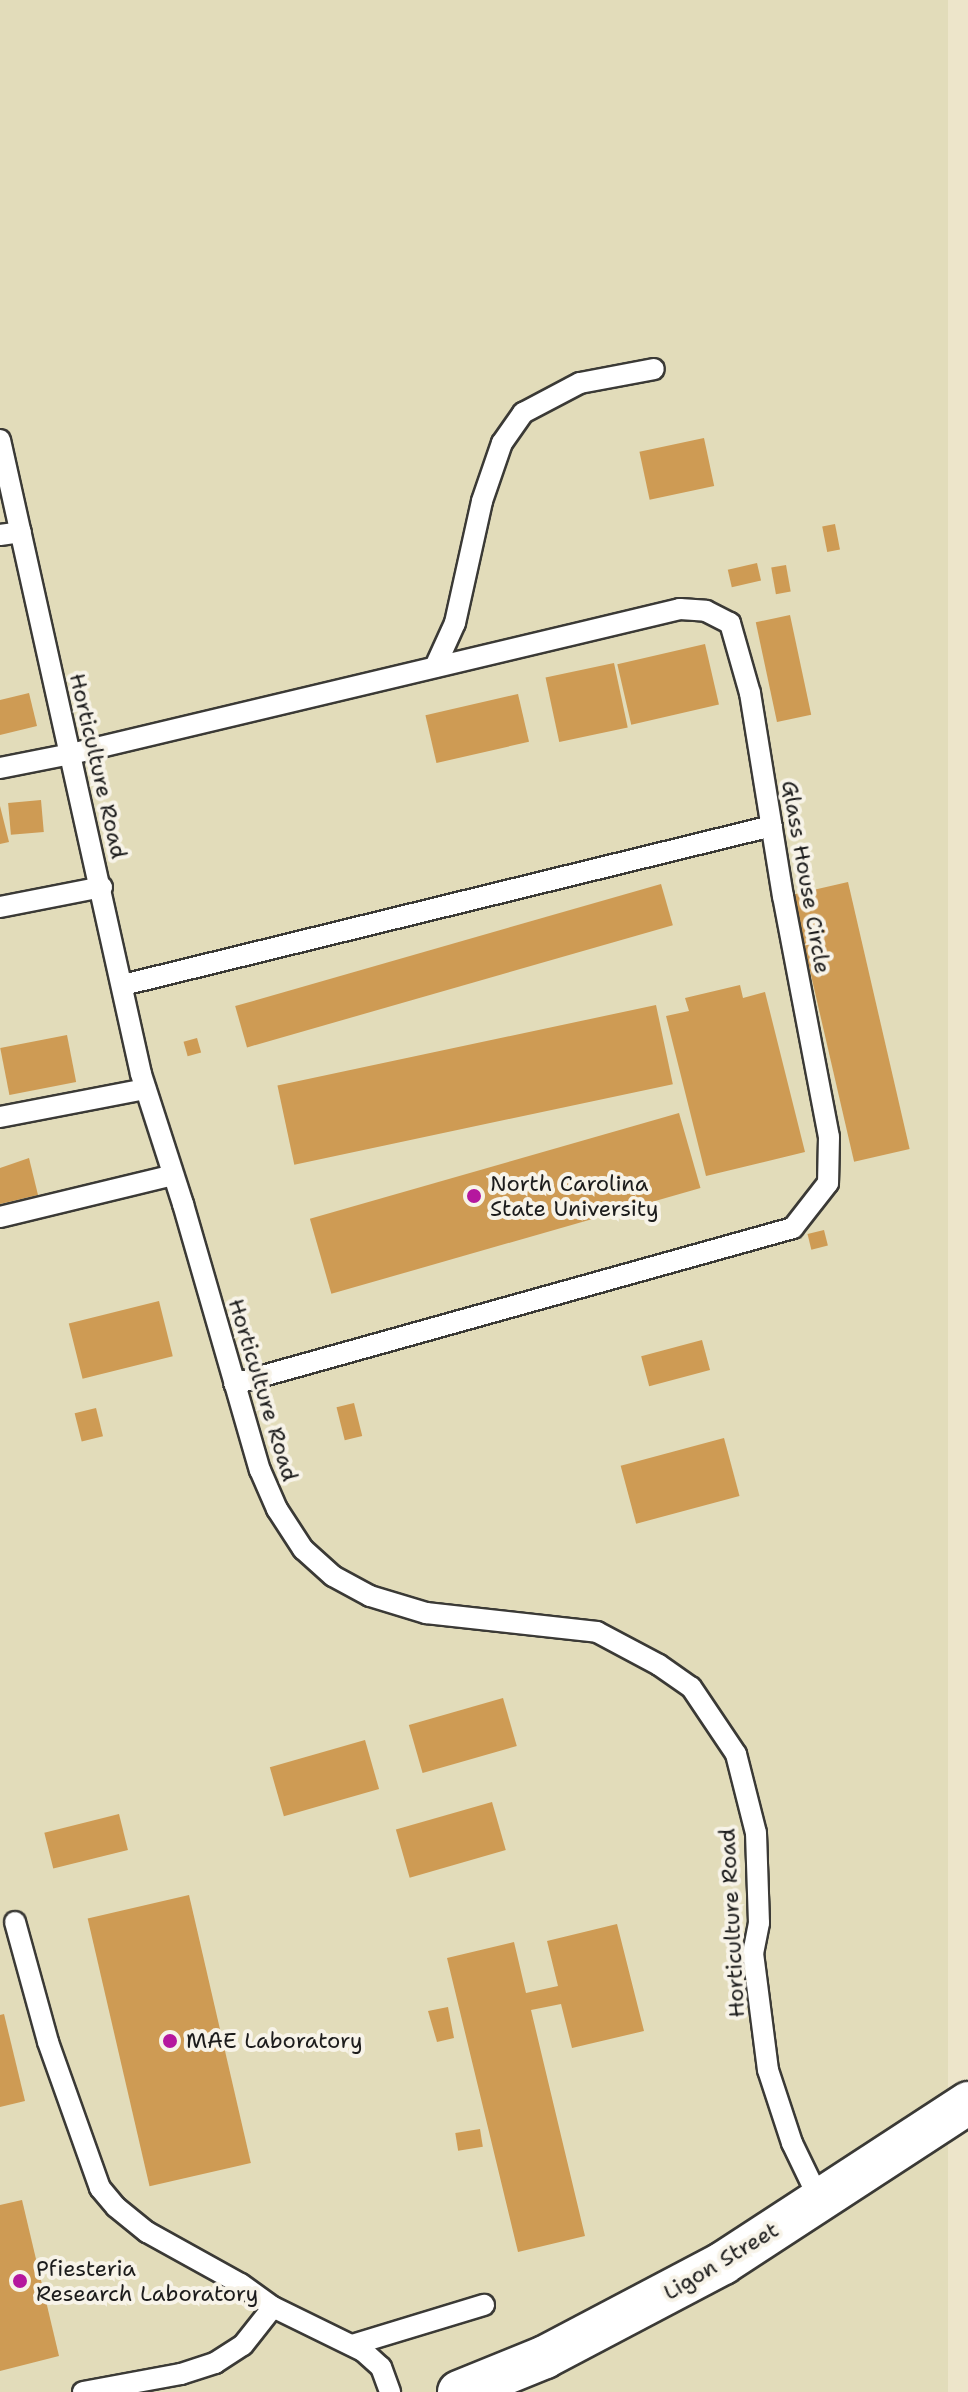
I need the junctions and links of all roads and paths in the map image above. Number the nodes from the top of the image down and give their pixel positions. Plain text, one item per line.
1 (654, 369) dead end
2 (0, 440) edge
3 (10, 534) edge
4 (435, 667) junction
5 (71, 754) junction
6 (0, 768) edge
7 (772, 826) junction
8 (102, 887) junction
9 (0, 907) edge
10 (123, 985) junction
11 (145, 1089) junction
12 (0, 1117) edge
13 (173, 1175) junction
14 (0, 1217) edge
15 (234, 1384) junction
16 (15, 1922) dead end
17 (967, 2103) edge
18 (820, 2201) junction
19 (484, 2305) dead end
20 (273, 2307) junction
21 (352, 2345) junction
22 (83, 2392) edge
23 (390, 2392) edge
24 (459, 2392) edge

1 - 4 lane
2 - 3 lane, Horticulture Road
3 - 5 lane, Horticulture Road
4 - 5 lane, Glass House Circle
4 - 7 lane, Glass House Circle
5 - 6 lane, Glass House Circle
5 - 8 lane, Horticulture Road
7 - 10 lane
7 - 15 lane, Glass House Circle
8 - 9 lane
8 - 10 lane, Horticulture Road
10 - 11 lane, Horticulture Road
11 - 12 lane
11 - 13 lane, Horticulture Road
13 - 14 lane
13 - 15 lane, Horticulture Road
15 - 18 lane, Horticulture Road
16 - 20 lane
17 - 18 street, Ligon Street
18 - 24 street, Ligon Street
19 - 21 lane
20 - 21 lane
20 - 22 lane
21 - 23 lane

